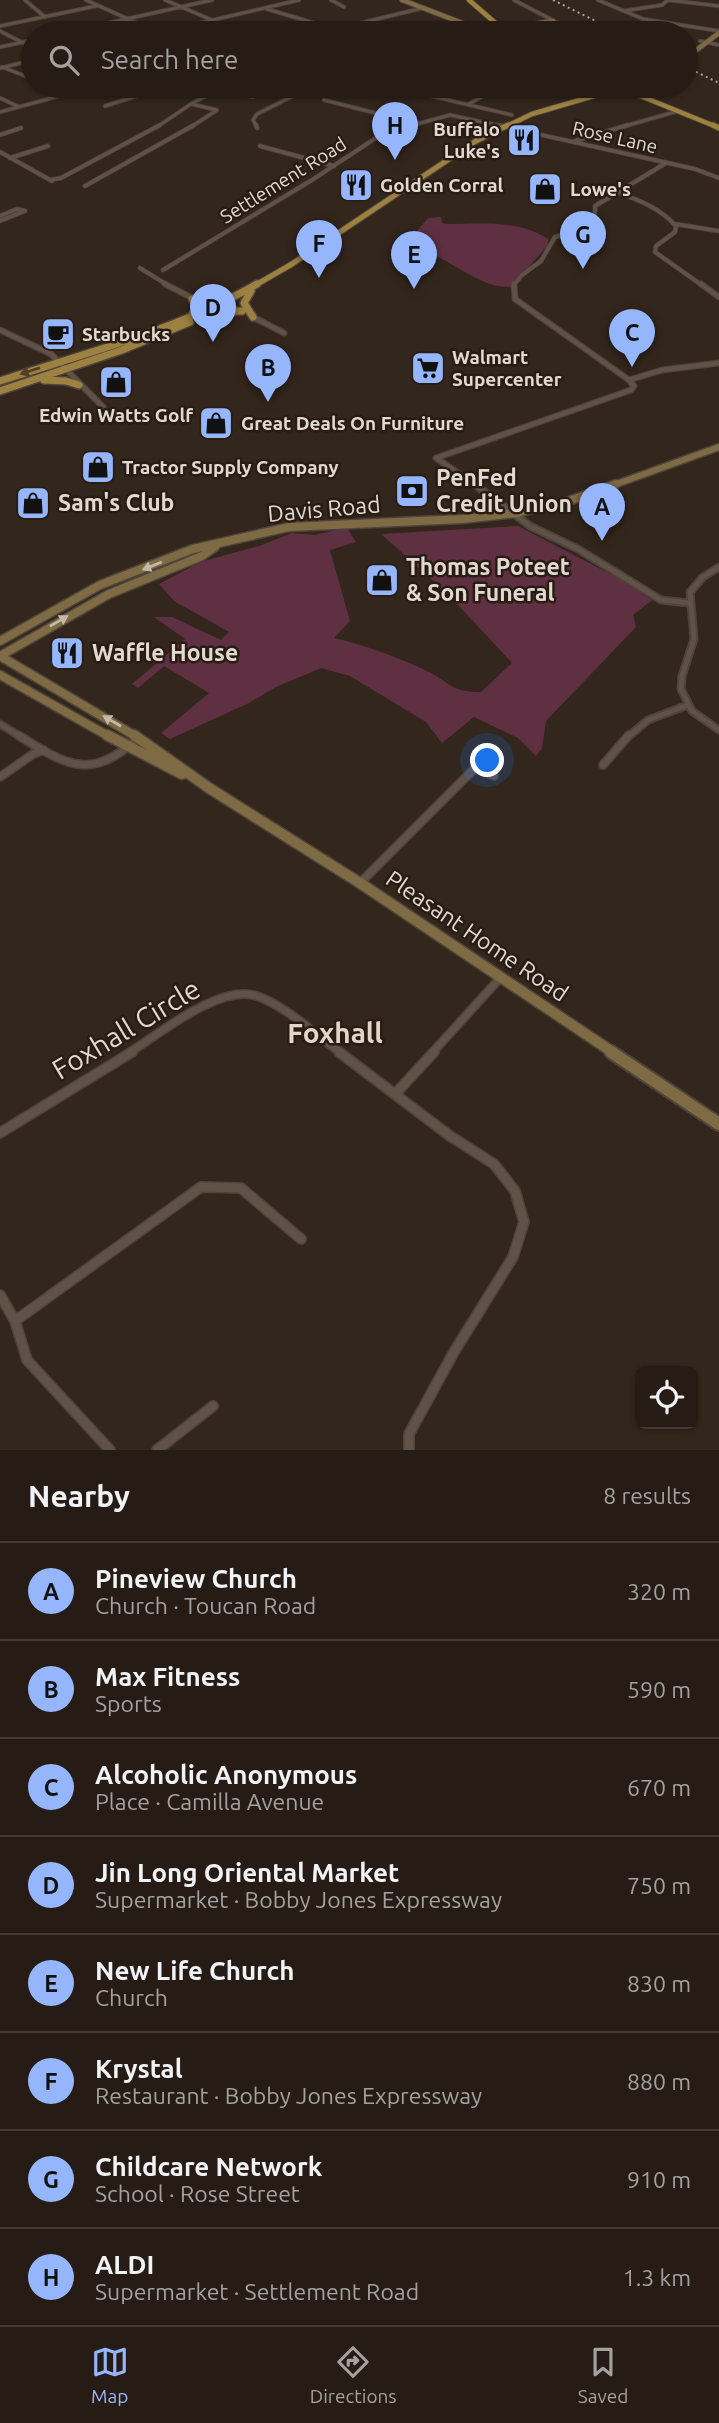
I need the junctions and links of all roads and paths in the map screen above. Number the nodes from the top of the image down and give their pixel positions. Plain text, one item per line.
1 (25, 0) edge
2 (86, 0) edge
3 (164, 0) edge
4 (212, 0) edge
5 (296, 0) edge
6 (331, 0) edge
7 (402, 0) edge
8 (469, 0) edge
9 (514, 0) edge
10 (598, 0) edge
11 (668, 0) edge
12 (96, 6) junction
13 (344, 6) dead end
14 (719, 6) edge
15 (181, 7) junction
16 (264, 8) junction
17 (422, 8) junction
18 (622, 12) junction
19 (45, 17) junction
20 (126, 19) junction
21 (211, 20) junction
22 (30, 21) edge
23 (117, 21) edge
24 (131, 21) edge
25 (207, 21) edge
26 (215, 21) edge
27 (304, 21) edge
28 (372, 21) edge
29 (454, 21) edge
30 (492, 21) edge
31 (553, 21) edge
32 (655, 21) edge
33 (21, 23) edge
34 (698, 28) edge
35 (0, 29) edge
36 (719, 32) edge
37 (21, 41) edge
38 (700, 41) dead end
39 (21, 42) edge
40 (707, 42) junction
41 (719, 45) edge
42 (0, 47) edge
43 (698, 49) edge
44 (21, 63) edge
45 (1, 67) edge
46 (21, 74) edge
47 (0, 98) edge
48 (52, 98) edge
49 (135, 98) edge
50 (201, 98) edge
51 (289, 98) edge
52 (439, 98) edge
53 (480, 98) edge
54 (586, 98) edge
55 (645, 98) edge
56 (324, 100) dead end
57 (191, 104) junction
58 (468, 105) junction
59 (105, 106) dead end
60 (19, 107) junction
61 (678, 111) junction
62 (0, 112) edge
63 (532, 114) junction
64 (512, 115) junction
65 (512, 122) junction
66 (419, 124) junction
67 (504, 126) junction
68 (21, 128) dead end
69 (257, 128) dead end
70 (719, 128) edge
71 (517, 129) junction
72 (496, 130) junction
73 (0, 135) edge
74 (573, 141) junction
75 (48, 146) dead end
76 (260, 146) dead end
77 (0, 152) edge
78 (10, 158) junction
79 (666, 163) junction
80 (334, 166) junction
81 (719, 178) edge
82 (85, 186) dead end
83 (616, 192) junction
84 (0, 216) edge
85 (0, 221) edge
86 (675, 224) junction
87 (719, 231) edge
88 (141, 268) dead end
89 (163, 270) dead end
90 (253, 288) junction
91 (719, 297) edge
92 (192, 299) junction
93 (221, 305) junction
94 (242, 311) junction
95 (214, 312) junction
96 (192, 315) junction
97 (253, 317) junction
98 (0, 330) edge
99 (284, 333) dead end
100 (60, 362) junction
101 (88, 362) junction
102 (719, 363) edge
103 (65, 369) junction
104 (629, 380) junction
105 (0, 381) edge
106 (23, 383) junction
107 (77, 383) junction
108 (0, 391) edge
109 (103, 407) dead end
110 (719, 447) edge
111 (516, 513) junction
112 (216, 546) junction
113 (719, 567) edge
114 (688, 603) junction
115 (0, 641) edge
116 (0, 656) edge
117 (0, 674) edge
118 (688, 705) junction
119 (0, 724) edge
120 (719, 730) edge
121 (138, 738) junction
122 (129, 748) junction
123 (44, 750) junction
124 (603, 765) dead end
125 (494, 776) dead end
126 (0, 778) edge
127 (209, 788) junction
128 (360, 883) junction
129 (501, 977) junction
130 (396, 1093) junction
131 (719, 1124) edge
132 (0, 1133) edge
133 (301, 1239) dead end
134 (0, 1295) edge
135 (15, 1321) junction
136 (213, 1406) dead end
137 (110, 1450) edge
138 (157, 1450) edge
139 (409, 1450) edge

1 - 19 street
2 - 12 street
3 - 15 street
4 - 15 street
5 - 16 street
6 - 13 street
7 - 17 main road
8 - 30 main road
9 - 31 street
10 - 18 street
11 - 14 street
11 - 18 street
12 - 19 street
12 - 20 street
15 - 20 street
15 - 21 street
16 - 21 street
16 - 27 street
17 - 28 street
17 - 29 main road
18 - 32 street
19 - 22 street
20 - 23 street
20 - 24 street
21 - 25 street
21 - 26 street
33 - 35 street
34 - 36 street
35 - 37 street
36 - 40 main road
38 - 40 street
39 - 42 street
40 - 41 street
40 - 43 main road
44 - 45 street
45 - 46 street
47 - 60 street
48 - 60 street
49 - 59 street
50 - 57 street
51 - 69 street
52 - 58 street
53 - 58 street
54 - 63 main road
55 - 61 main road
56 - 66 street
57 - 78 street
57 - 82 street
58 - 64 street
60 - 62 street
61 - 70 main road
61 - 74 street
63 - 64 main road
63 - 65 main road
64 - 65 main road
65 - 67 main road
66 - 67 street, Settlement Road
66 - 80 street, Settlement Road
67 - 71 street, Rose Lane
67 - 72 main road
68 - 73 street
71 - 72 main road
71 - 74 street, Rose Lane
72 - 90 main road
74 - 79 street, Rose Lane
75 - 78 street
76 - 80 street
77 - 78 street
79 - 81 street, Rose Lane
79 - 83 street
80 - 89 street, Settlement Road
83 - 86 street
83 - 104 street
84 - 85 street
86 - 87 street
86 - 91 street
88 - 92 street
90 - 93 main road
90 - 97 main road
92 - 93 street
92 - 96 main road
93 - 94 street
93 - 95 main road
93 - 96 main road
94 - 95 main road
94 - 97 street
95 - 101 main road
96 - 100 main road
97 - 99 street
98 - 100 street
100 - 103 street
100 -> 105 main road
101 - 103 main road
101 - 107 main road
102 - 104 street
103 - 106 main road
103 - 107 street
104 - 111 street
106 - 107 main road
106 - 108 main road
107 - 109 street
110 - 111 main road, Davis Road
111 - 112 main road, Davis Road
111 - 114 street
112 -> 115 main road, Davis Road
116 -> 112 main road, Davis Road
113 - 114 street
114 - 118 street
121 -> 116 main road, Pleasant Home Road
117 - 122 main road, Pleasant Home Road
118 - 120 street
118 - 124 street
119 - 123 street
121 - 122 street
121 - 127 main road, Pleasant Home Road
122 - 123 street
122 - 127 main road, Pleasant Home Road
123 - 126 street
125 - 128 street
127 - 128 main road, Pleasant Home Road
128 - 129 main road, Pleasant Home Road
129 - 130 street
129 - 131 main road, Pleasant Home Road
130 - 132 street, Foxhall Circle
130 - 139 street, Foxhall Circle
133 - 135 street
134 - 135 street
135 - 137 street
136 - 138 street

